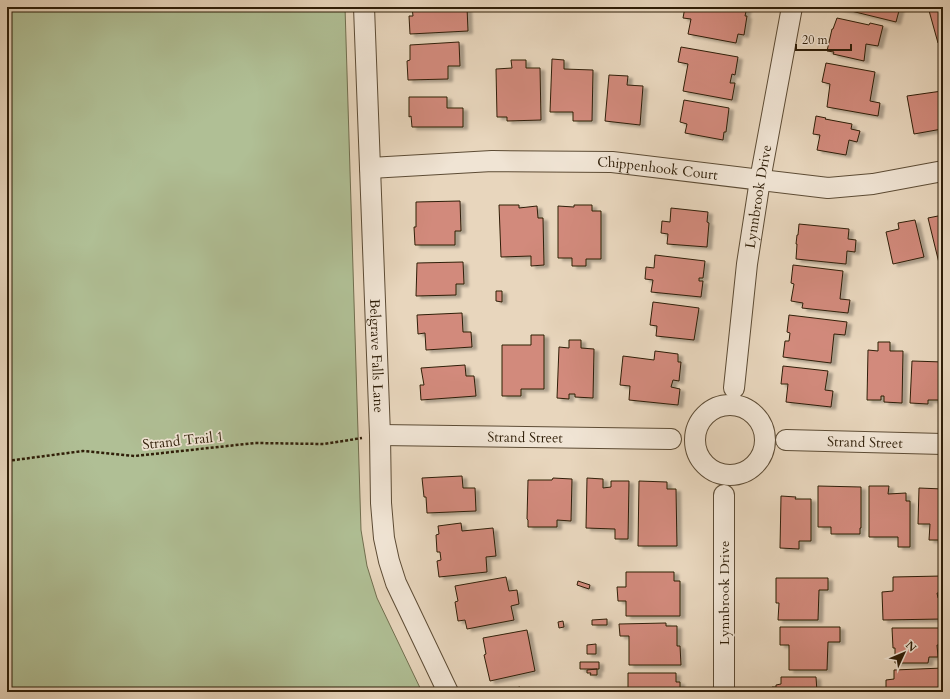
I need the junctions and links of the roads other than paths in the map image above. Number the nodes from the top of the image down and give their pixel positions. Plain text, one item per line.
1 (364, 7) edge
2 (792, 7) edge
3 (370, 168) junction
4 (943, 171) edge
5 (760, 180) junction
6 (734, 388) junction
7 (721, 406) junction
8 (743, 408) junction
9 (697, 428) junction
10 (763, 430) junction
11 (371, 436) junction
12 (671, 439) junction
13 (786, 440) junction
14 (943, 444) edge
15 (696, 450) junction
16 (763, 452) junction
17 (713, 471) junction
18 (739, 474) junction
19 (724, 495) junction
20 (448, 692) edge
21 (724, 692) edge

1 - 3 street, Belgrave Falls Lane
2 - 5 street, Lynnbrook Drive
3 - 5 street, Chippenhook Court
3 - 11 street, Belgrave Falls Lane
4 - 5 street, Chippenhook Court
5 - 6 street, Lynnbrook Drive
6 - 7 street, Lynnbrook Drive
6 - 8 street
7 - 8 street
7 - 9 street
8 - 10 street
9 - 12 street, Strand Street
9 - 15 street
10 - 13 street, Strand Street
10 - 16 street
11 - 12 street, Strand Street
11 - 20 street, Belgrave Falls Lane
12 - 15 street, Strand Street
13 - 14 street, Strand Street
13 - 16 street, Strand Street
15 - 17 street
16 - 18 street
17 - 18 street
17 - 19 street, Lynnbrook Drive
18 - 19 street
19 - 21 street, Lynnbrook Drive

